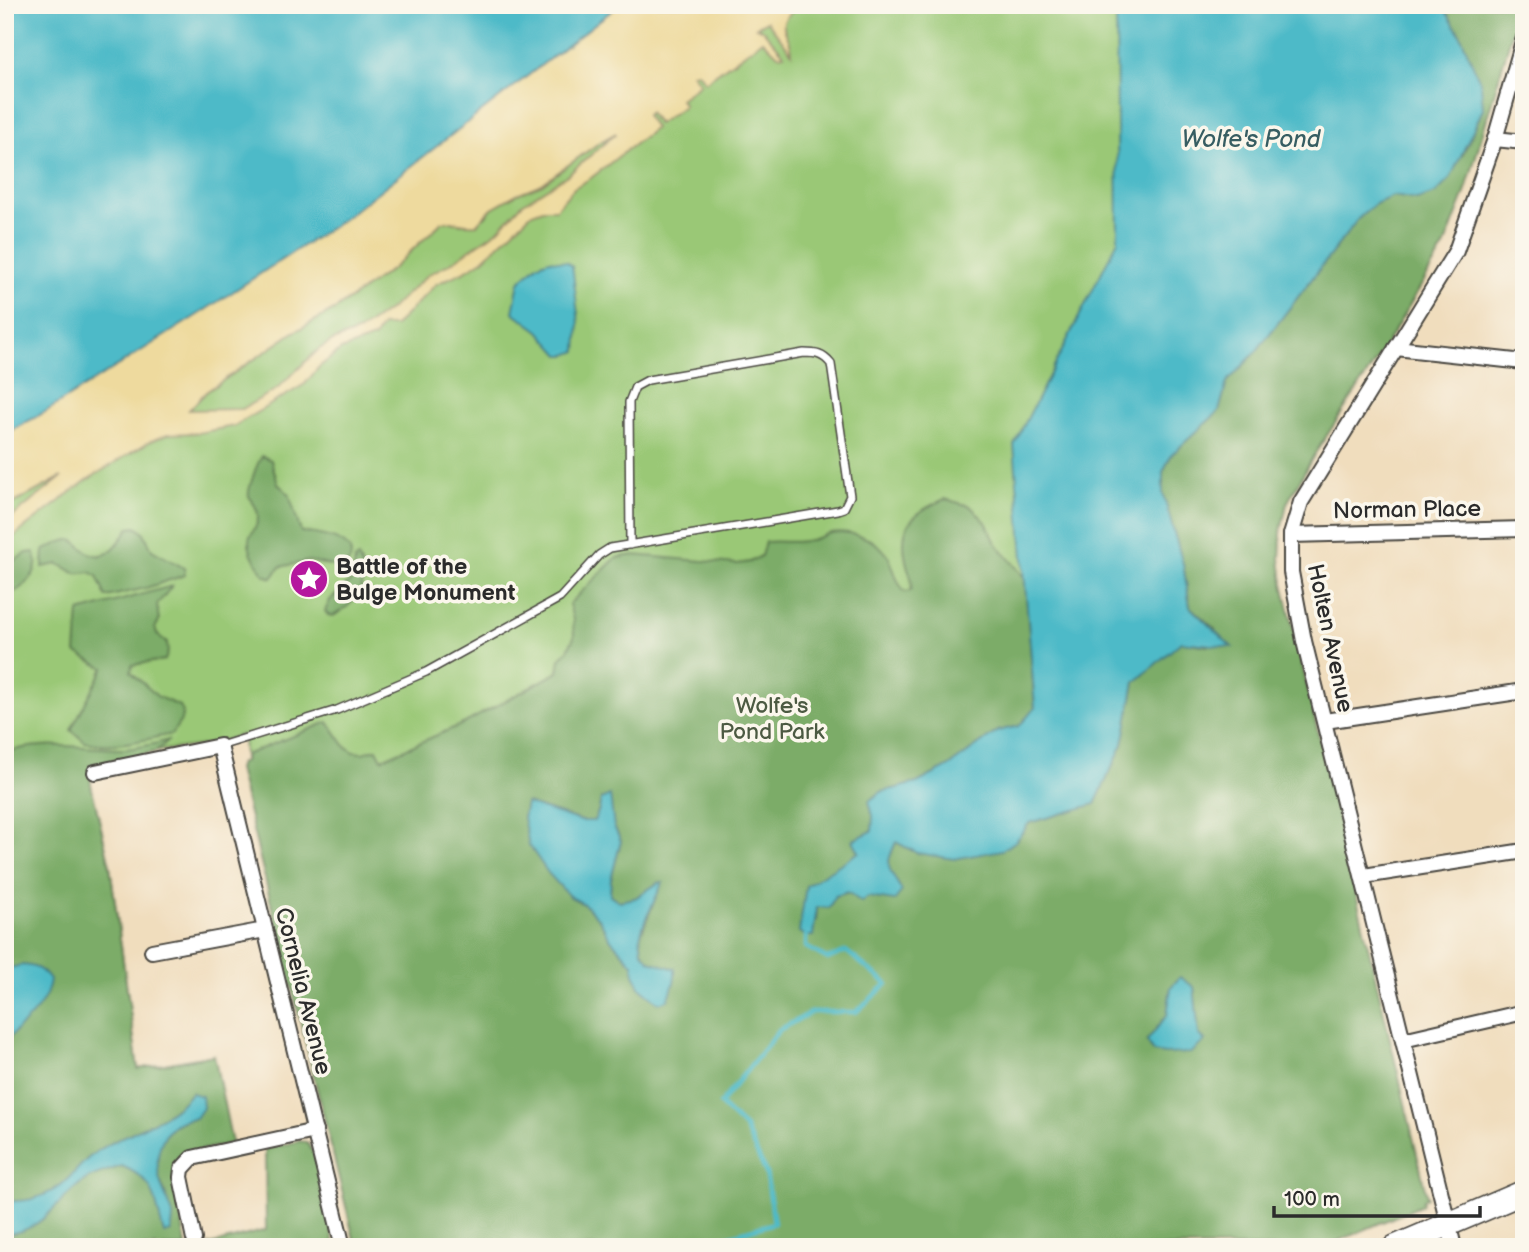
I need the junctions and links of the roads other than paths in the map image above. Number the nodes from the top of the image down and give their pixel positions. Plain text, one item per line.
1 (1524, 38) edge
2 (1494, 139) junction
3 (1524, 142) edge
4 (1396, 348) junction
5 (1524, 362) edge
6 (1524, 529) edge
7 (1291, 535) junction
8 (630, 545) junction
9 (1524, 691) edge
10 (1325, 721) junction
11 (220, 746) junction
12 (95, 772) dead end
13 (1524, 851) edge
14 (1364, 876) junction
15 (265, 930) junction
16 (152, 951) dead end
17 (1524, 1012) edge
18 (1403, 1040) junction
19 (315, 1131) junction
20 (1524, 1192) edge
21 (1448, 1224) junction
22 (194, 1239) dead end
23 (343, 1247) edge
24 (1395, 1247) edge
25 (1454, 1247) edge

1 - 2 street, Holten Avenue
2 - 3 street
2 - 4 street, Holten Avenue
4 - 5 street
4 - 7 street, Holten Avenue
6 - 7 street, Norman Place
7 - 10 street, Holten Avenue
8 - 8 lane
8 - 11 lane
9 - 10 street
10 - 14 street, Holten Avenue
11 - 12 street
11 - 15 street, Cornelia Avenue
13 - 14 street
14 - 18 street, Holten Avenue
15 - 16 street
15 - 19 street, Cornelia Avenue
17 - 18 street
18 - 21 street, Holten Avenue
19 - 22 street
19 - 23 street, Cornelia Avenue
20 - 21 main road
21 - 24 main road
21 - 25 street, Holten Avenue

